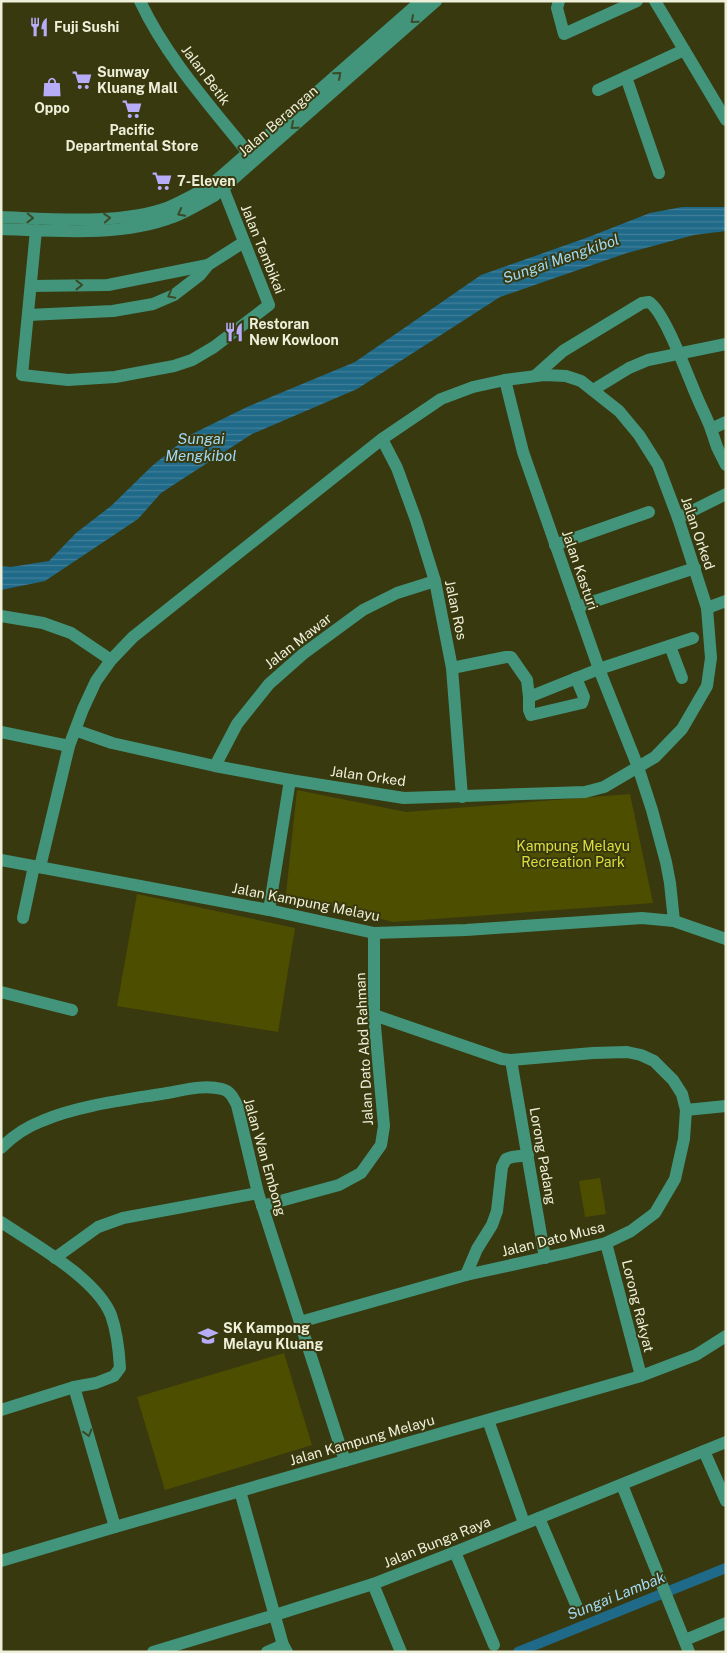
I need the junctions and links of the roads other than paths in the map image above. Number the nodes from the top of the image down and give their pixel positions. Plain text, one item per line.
1 (140, 1) edge
2 (421, 1) edge
3 (436, 1) edge
4 (559, 1) edge
5 (637, 1) edge
6 (655, 1) edge
7 (684, 50) junction
8 (626, 77) junction
9 (598, 90) dead end
10 (726, 120) edge
11 (252, 157) junction
12 (659, 173) dead end
13 (220, 184) junction
14 (1, 217) edge
15 (1, 229) edge
16 (36, 230) junction
17 (244, 242) junction
18 (208, 265) junction
19 (31, 286) junction
20 (28, 315) junction
21 (726, 344) edge
22 (679, 352) junction
23 (535, 376) junction
24 (504, 380) junction
25 (593, 390) junction
26 (726, 422) edge
27 (712, 429) junction
28 (382, 439) junction
29 (726, 465) edge
30 (726, 494) edge
31 (649, 512) dead end
32 (678, 518) junction
33 (555, 545) junction
34 (695, 568) junction
35 (435, 581) junction
36 (726, 601) edge
37 (577, 606) junction
38 (707, 608) junction
39 (1, 616) edge
40 (693, 638) dead end
41 (670, 646) junction
42 (111, 660) junction
43 (452, 668) junction
44 (599, 669) junction
45 (576, 678) junction
46 (682, 678) dead end
47 (528, 697) junction
48 (75, 730) junction
49 (1, 732) edge
50 (69, 746) junction
51 (215, 766) junction
52 (638, 767) junction
53 (290, 780) junction
54 (462, 796) junction
55 (1, 860) edge
56 (37, 867) junction
57 (268, 910) junction
58 (23, 918) dead end
59 (674, 921) junction
60 (374, 933) junction
61 (726, 939) edge
62 (1, 992) edge
63 (72, 1010) dead end
64 (374, 1015) junction
65 (511, 1060) junction
66 (726, 1106) edge
67 (686, 1110) junction
68 (1, 1148) edge
69 (528, 1155) junction
70 (258, 1193) junction
71 (262, 1206) junction
72 (1, 1222) edge
73 (606, 1243) junction
74 (55, 1258) junction
75 (545, 1258) junction
76 (466, 1275) junction
77 (300, 1322) junction
78 (726, 1336) edge
79 (641, 1376) junction
80 (74, 1387) junction
81 (1, 1410) edge
82 (488, 1420) junction
83 (726, 1442) edge
84 (704, 1451) junction
85 (345, 1460) junction
86 (622, 1485) junction
87 (240, 1491) junction
88 (726, 1501) edge
89 (539, 1518) junction
90 (524, 1523) junction
91 (115, 1527) junction
92 (455, 1552) junction
93 (1, 1561) edge
94 (373, 1584) junction
95 (577, 1607) dead end
96 (274, 1616) junction
97 (726, 1623) edge
98 (494, 1645) dead end
99 (687, 1646) edge
100 (285, 1649) edge
101 (152, 1652) edge
102 (267, 1652) edge
103 (401, 1652) edge

1 - 11 street, Jalan Betik
11 -> 2 street, Jalan Berangan
3 -> 11 street, Jalan Berangan
4 - 5 street
6 - 7 street
7 - 8 street
7 - 10 street
8 - 9 street
8 - 12 street
11 - 13 street, Jalan Berangan
14 -> 13 street, Jalan Berangan
13 -> 16 street, Jalan Berangan
13 - 17 street, Jalan Tembikai
15 - 16 street, Jalan Berangan
16 - 19 street
17 - 18 street
17 - 20 street, Jalan Tembikai
19 -> 18 street
18 -> 20 street
19 - 20 street
21 - 22 street
22 - 23 street
22 - 25 street
22 - 27 street
23 - 24 street, Jalan Orked
23 - 25 street, Jalan Orked
24 - 28 street, Jalan Orked
24 - 33 street, Jalan Kasturi
25 - 32 street, Jalan Orked
26 - 27 street
27 - 29 street
28 - 35 street, Jalan Ros
28 - 42 street, Jalan Orked
30 - 32 street
31 - 33 street
32 - 34 street, Jalan Orked
33 - 37 street, Jalan Kasturi
34 - 37 street
34 - 38 street, Jalan Orked
35 - 43 street, Jalan Ros
35 - 51 street, Jalan Mawar
36 - 38 street
37 - 44 street, Jalan Kasturi
38 - 52 street, Jalan Orked
39 - 42 street
40 - 41 street
41 - 44 street
41 - 46 street
42 - 48 street, Jalan Orked
43 - 47 street
43 - 54 street, Jalan Ros
44 - 45 street
44 - 52 street, Jalan Kasturi
45 - 47 street
45 - 47 street
48 - 50 street, Jalan Orked
48 - 51 street, Jalan Orked
49 - 50 street
50 - 56 street, Jalan Orked
51 - 53 street, Jalan Orked
52 - 54 street, Jalan Orked
52 - 59 street, Jalan Kasturi
53 - 54 street, Jalan Orked
53 - 57 street
55 - 56 street, Jalan Kampung Melayu
56 - 57 street, Jalan Kampung Melayu
56 - 58 street, Jalan Orked
57 - 60 street, Jalan Kampung Melayu
59 - 60 street, Jalan Kampung Melayu
59 - 61 street, Jalan Kampung Melayu
60 - 64 street, Jalan Dato Abd Rahman
62 - 63 street
64 - 65 street, Jalan Dato Musa
64 - 71 street, Jalan Dato Abd Rahman
65 - 67 street, Jalan Dato Musa
65 - 69 street, Lorong Padang
66 - 67 street
67 - 73 street, Jalan Dato Musa
68 - 70 street, Jalan Wan Embong
69 - 75 street, Lorong Padang
69 - 76 street
70 - 71 street, Jalan Wan Embong
70 - 74 street
71 - 77 street, Jalan Wan Embong
72 - 74 street
73 - 75 street, Jalan Dato Musa
73 - 79 street, Lorong Rakyat
74 - 80 street
75 - 76 street, Jalan Dato Musa
76 - 77 street, Jalan Dato Musa
77 - 85 street, Jalan Wan Embong
78 - 79 street, Jalan Kampung Melayu
79 - 82 street, Jalan Kampung Melayu
80 - 81 street
80 -> 91 street
82 - 85 street, Jalan Kampung Melayu
82 - 90 street
83 - 84 street, Jalan Bunga Raya
84 - 86 street, Jalan Bunga Raya
84 - 88 street
85 - 87 street, Jalan Kampung Melayu
86 - 89 street, Jalan Bunga Raya
86 - 99 street
87 - 91 street, Jalan Kampung Melayu
87 - 96 street
89 - 90 street, Jalan Bunga Raya
89 - 95 street
90 - 92 street, Jalan Bunga Raya
91 - 93 street, Jalan Kampung Melayu
92 - 94 street, Jalan Bunga Raya
92 - 98 street
94 - 96 street, Jalan Bunga Raya
94 - 103 street
96 - 100 street
96 - 101 street, Jalan Bunga Raya
97 - 99 street
100 - 102 street

